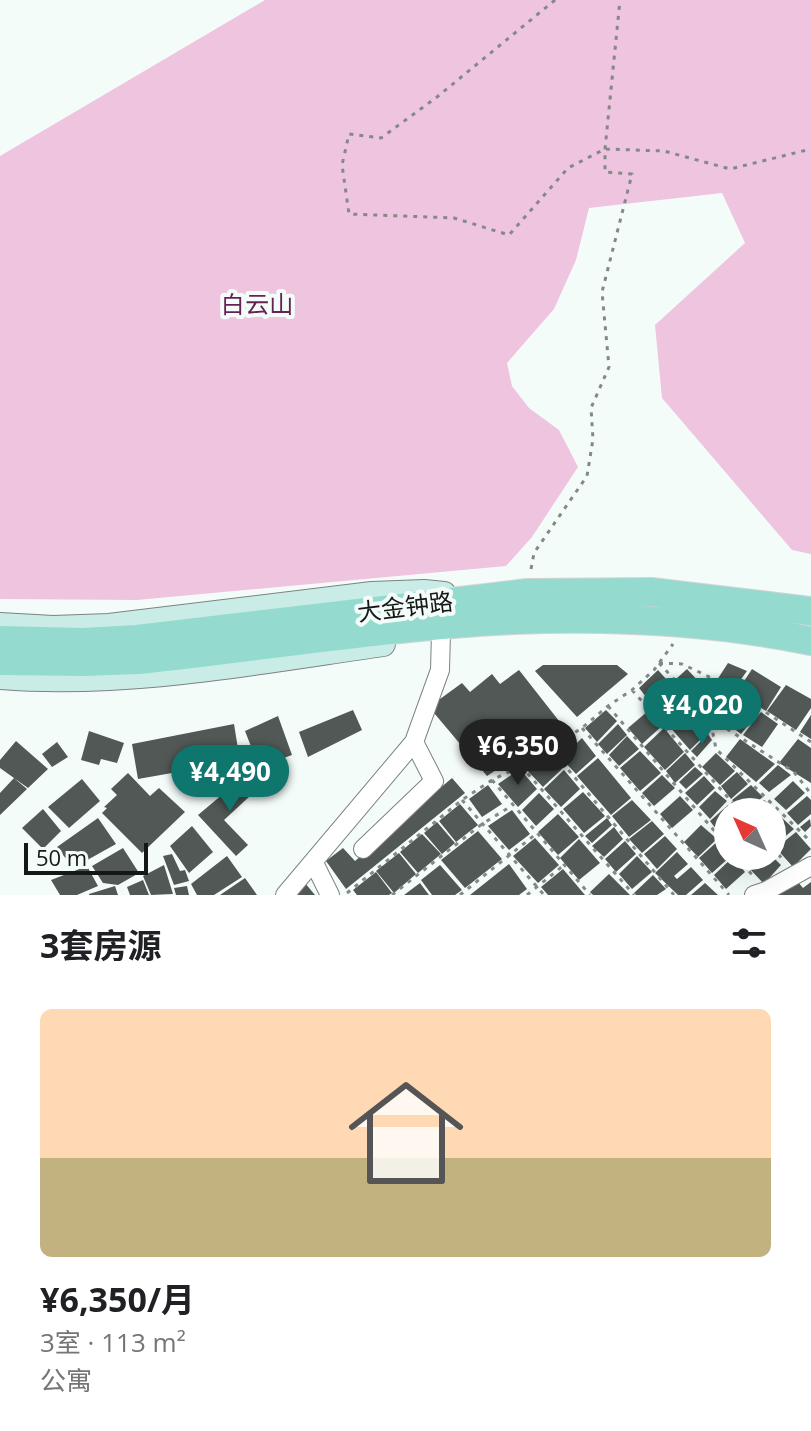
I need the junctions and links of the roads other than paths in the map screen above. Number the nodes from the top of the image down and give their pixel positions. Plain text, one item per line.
1 (473, 610) junction
2 (811, 611) edge
3 (0, 625) edge
4 (441, 632) junction
5 (0, 640) edge
6 (811, 641) edge
7 (0, 661) edge
8 (0, 677) edge
9 (414, 742) junction
10 (363, 849) dead end
11 (314, 863) junction
12 (811, 866) edge
13 (760, 893) edge
14 (285, 895) edge
15 (330, 895) edge

1 - 2 main road, 大金钟路
1 - 3 street
1 - 4 street
1 - 5 main road, 大金钟路
1 - 6 main road, 大金钟路
1 - 7 main road, 大金钟路
4 - 8 street
4 - 9 street
9 - 10 street
9 - 11 street
11 - 14 street
11 - 15 street
12 - 13 street

